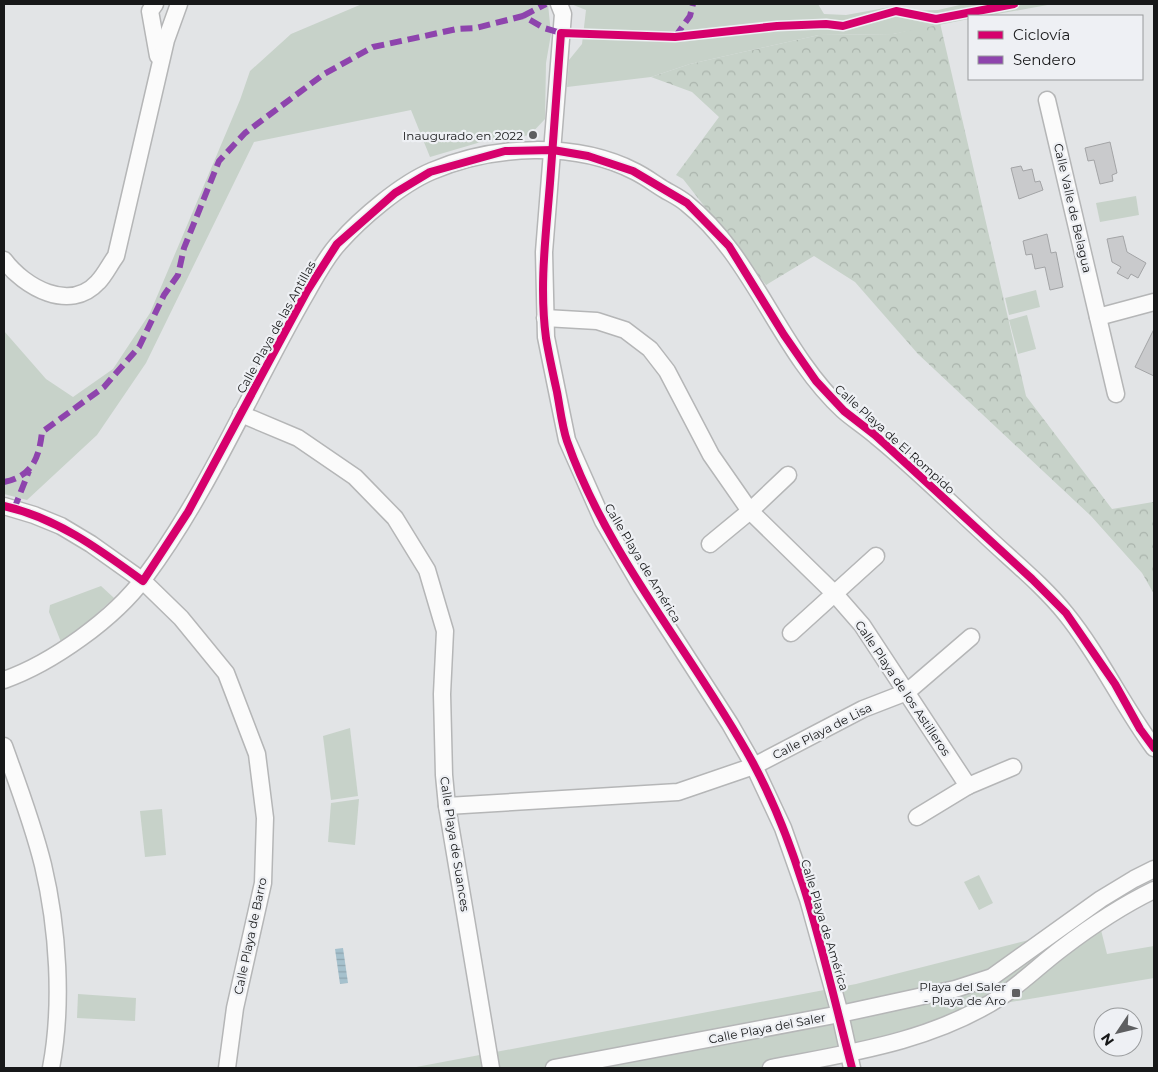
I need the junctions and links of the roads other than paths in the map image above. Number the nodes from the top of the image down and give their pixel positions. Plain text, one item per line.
1 (155, 4) edge
2 (179, 4) edge
3 (559, 4) edge
4 (159, 68) junction
5 (1047, 100) dead end
6 (553, 150) junction
7 (5, 261) edge
8 (1154, 302) edge
9 (1098, 317) junction
10 (545, 318) junction
11 (1116, 394) dead end
12 (241, 414) junction
13 (788, 475) dead end
14 (4, 506) edge
15 (750, 511) junction
16 (710, 544) dead end
17 (876, 556) dead end
18 (143, 581) junction
19 (834, 592) junction
20 (791, 633) dead end
21 (970, 637) dead end
22 (4, 680) edge
23 (907, 692) junction
24 (4, 746) edge
25 (1154, 748) edge
26 (754, 766) junction
27 (1014, 767) dead end
28 (968, 786) junction
29 (447, 806) junction
30 (917, 817) dead end
31 (1154, 869) edge
32 (1154, 890) edge
33 (840, 1014) junction
34 (850, 1061) edge
35 (50, 1068) edge
36 (227, 1068) edge
37 (491, 1068) edge
38 (554, 1068) edge
39 (771, 1068) edge

1 - 4 street
2 - 4 street
3 - 6 street, Calle Playa de América
4 - 7 street
5 - 9 street, Calle Valle de Belagua
6 - 10 street, Calle Playa de América
6 - 12 street, Calle Playa de las Antillas
6 - 25 street, Calle Playa de El Rompido
8 - 9 street
9 - 11 street, Calle Valle de Belagua
10 - 15 street, Calle Playa de los Astilleros
10 - 26 street, Calle Playa de América
12 - 18 street, Calle Playa de las Antillas
12 - 29 street, Calle Playa de Suances
13 - 15 street
14 - 18 street, Calle Playa de Barro
15 - 16 street
15 - 19 street, Calle Playa de los Astilleros
17 - 19 street
18 - 22 street, Calle Playa de las Antillas
18 - 36 street, Calle Playa de Barro
19 - 20 street
19 - 23 street, Calle Playa de los Astilleros
21 - 23 street, Calle Playa de Lisa
23 - 26 street, Calle Playa de Lisa
23 - 28 street, Calle Playa de los Astilleros
24 - 35 street
26 - 29 street, Calle Playa de Lisa
26 - 33 street, Calle Playa de América
27 - 28 street
28 - 30 street
29 - 37 street, Calle Playa de Suances
31 - 33 street, Calle Playa del Saler
32 - 34 street
33 - 34 street, Calle Playa de América
33 - 38 street, Calle Playa del Saler
34 - 39 street

